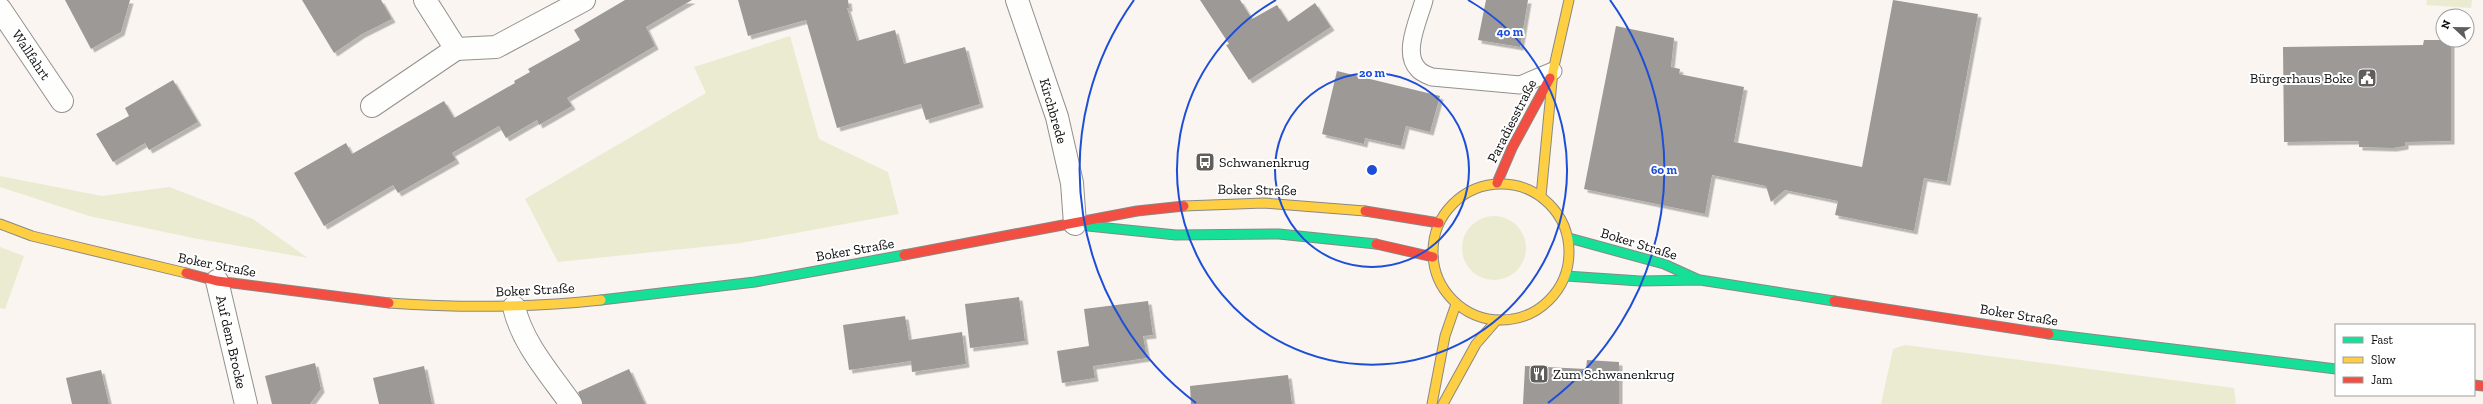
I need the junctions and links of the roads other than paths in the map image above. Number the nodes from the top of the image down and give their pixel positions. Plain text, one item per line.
1 (425, 0) edge
2 (584, 0) edge
3 (1017, 0) edge
4 (1424, 0) edge
5 (1569, 0) edge
6 (0, 9) edge
7 (456, 49) junction
8 (1553, 71) junction
9 (62, 101) dead end
10 (372, 106) dead end
11 (1497, 183) junction
12 (1541, 196) junction
13 (1439, 223) junction
14 (0, 224) edge
15 (1075, 224) junction
16 (1569, 238) junction
17 (1433, 257) junction
18 (1566, 276) junction
19 (1700, 280) junction
20 (216, 281) junction
21 (1456, 304) junction
22 (514, 307) junction
23 (1496, 321) junction
24 (2335, 369) edge
25 (246, 404) edge
26 (571, 404) edge
27 (1432, 404) edge
28 (1444, 404) edge

1 - 7 street
2 - 7 street
3 - 15 street, Kirchbrede
4 - 8 lane
5 - 8 main road, Paradiesstraße
6 - 9 street, Wallfahrt
7 - 10 street
8 - 11 main road, Paradiesstraße
8 - 12 main road, Paradiesstraße
11 - 12 main road
11 - 13 main road
12 - 16 main road
13 - 15 main road, Boker Straße
13 - 17 main road
14 - 20 main road, Boker Straße
15 - 17 main road, Boker Straße
15 - 22 main road, Boker Straße
16 - 18 main road
16 - 19 main road, Boker Straße
17 - 21 main road
18 - 19 main road, Boker Straße
18 - 23 main road
19 - 24 main road, Boker Straße
20 - 22 main road, Boker Straße
20 - 25 street, Auf dem Brocke
21 - 23 main road
21 - 27 main road
22 - 26 street
23 - 28 main road

